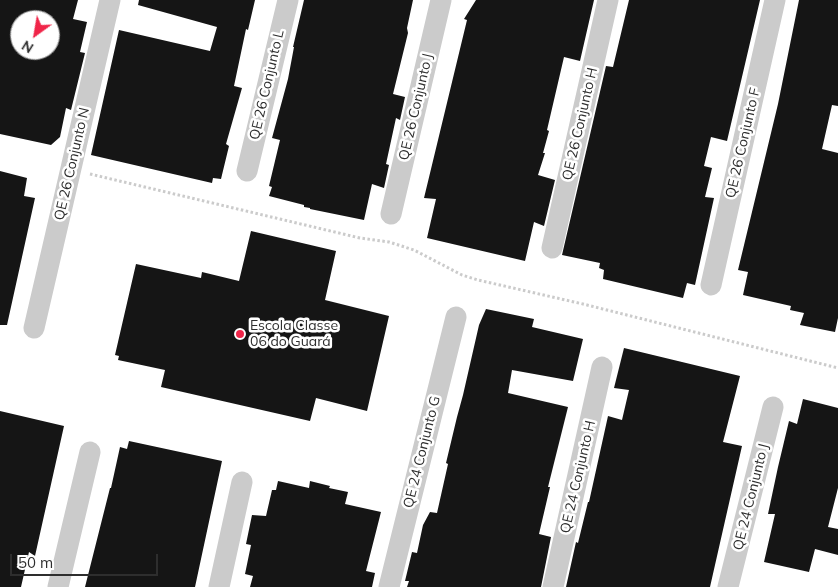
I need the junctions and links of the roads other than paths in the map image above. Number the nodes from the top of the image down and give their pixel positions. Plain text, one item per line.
1 (110, 0) edge
2 (288, 0) edge
3 (441, 0) edge
4 (608, 0) edge
5 (775, 0) edge
6 (247, 171) dead end
7 (391, 214) dead end
8 (552, 248) dead end
9 (712, 285) dead end
10 (456, 317) dead end
11 (34, 328) dead end
12 (602, 367) dead end
13 (773, 407) dead end
14 (90, 452) dead end
15 (242, 482) dead end
16 (58, 587) edge
17 (219, 587) edge
18 (389, 587) edge
19 (553, 587) edge
20 (728, 587) edge

1 - 11 street, QE 26 Conjunto N
2 - 6 street, QE 26 Conjunto L
3 - 7 street, QE 26 Conjunto J
4 - 8 street, QE 26 Conjunto H
5 - 9 street, QE 26 Conjunto F
10 - 18 street, QE 24 Conjunto G
12 - 19 street, QE 24 Conjunto H
13 - 20 street, QE 24 Conjunto J
14 - 16 street
15 - 17 street

